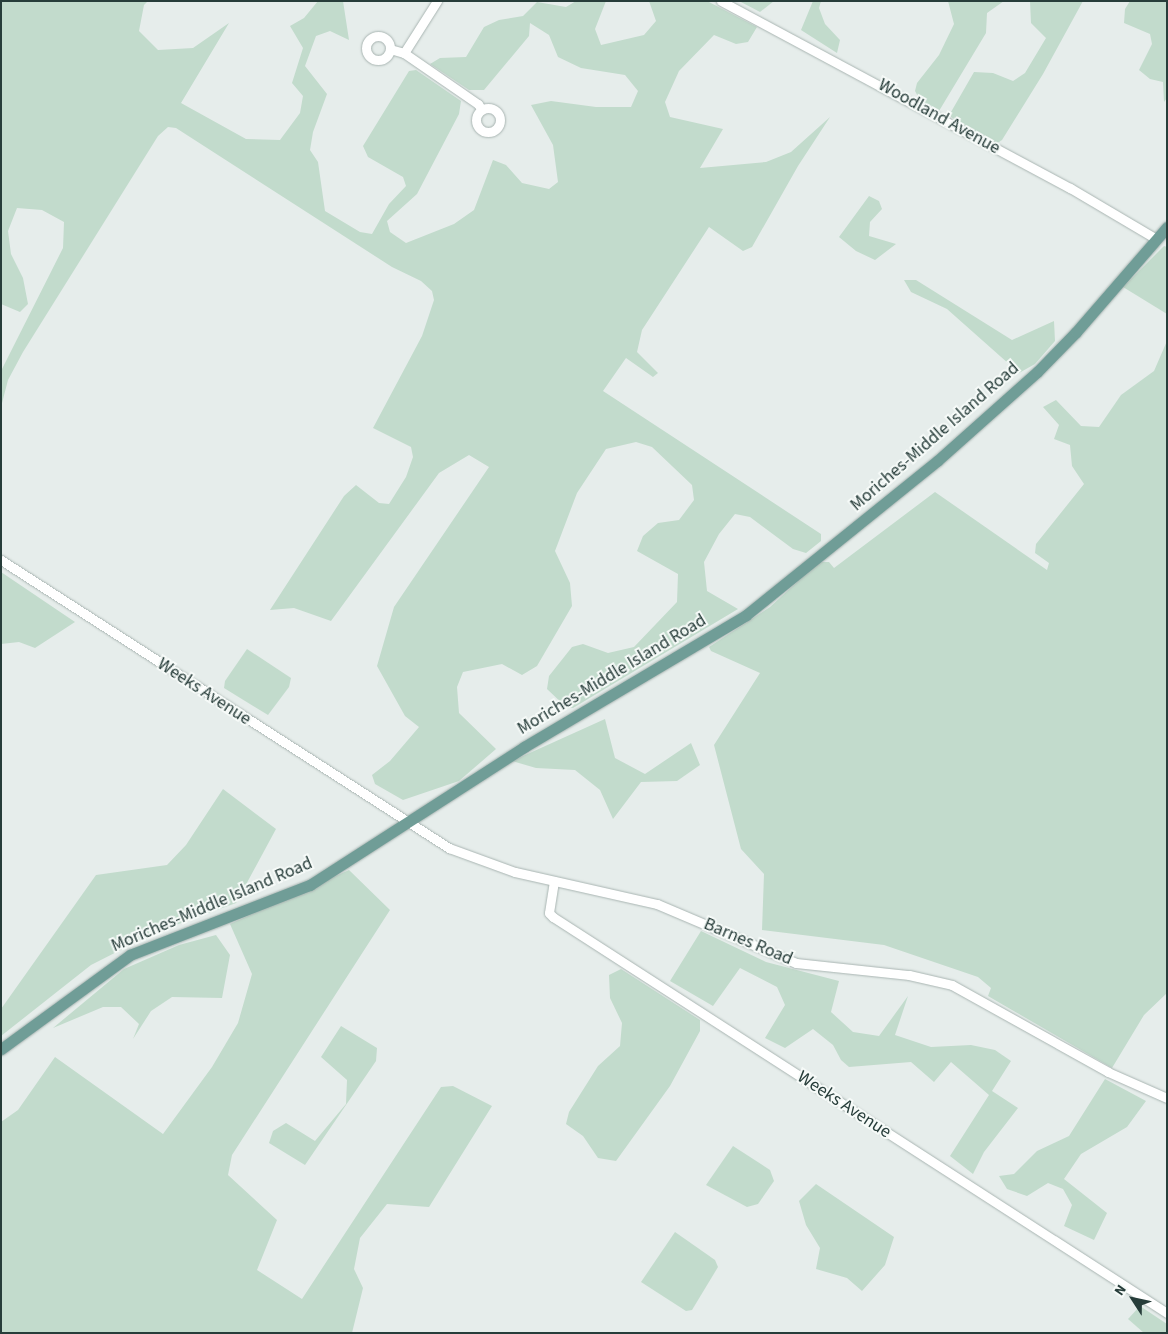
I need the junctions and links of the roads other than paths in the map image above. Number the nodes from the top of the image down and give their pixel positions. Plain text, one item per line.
1 (438, 1) edge
2 (722, 1) edge
3 (390, 49) dead end
4 (404, 53) junction
5 (482, 110) dead end
6 (1167, 227) edge
7 (1155, 238) junction
8 (1, 560) edge
9 (407, 823) junction
10 (554, 882) junction
11 (1, 1049) edge
12 (1167, 1098) edge
13 (1167, 1313) edge

1 - 4 street
2 - 7 street, Woodland Avenue
3 - 4 street
4 - 5 street
6 - 7 main road, Moriches-Middle Island Road
7 - 9 main road, Moriches-Middle Island Road
8 - 9 street, Weeks Avenue
9 - 10 street, Barnes Road
9 - 11 main road, Moriches-Middle Island Road
10 - 12 street, Barnes Road
10 - 13 street, Weeks Avenue

